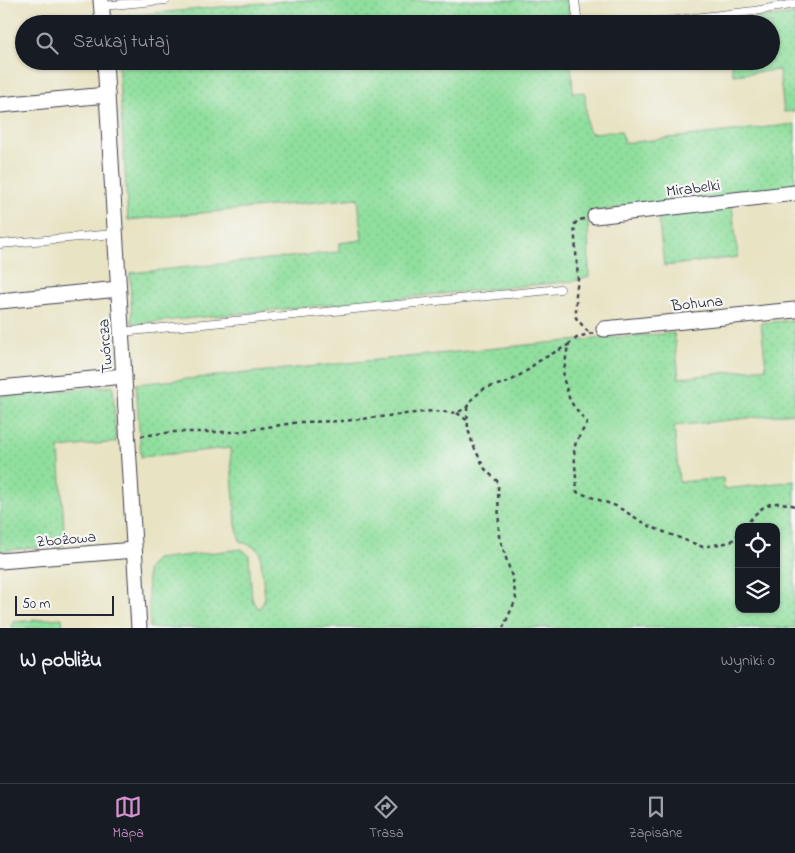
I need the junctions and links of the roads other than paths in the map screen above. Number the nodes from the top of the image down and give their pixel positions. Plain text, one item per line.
1 (166, 0) edge
2 (575, 0) edge
3 (101, 3) edge
4 (795, 4) edge
5 (577, 15) edge
6 (720, 15) edge
7 (106, 70) edge
8 (107, 95) junction
9 (0, 105) edge
10 (795, 193) edge
11 (595, 216) road end
12 (114, 234) junction
13 (0, 244) edge
14 (560, 288) dead end
15 (118, 289) junction
16 (0, 301) edge
17 (795, 310) edge
18 (121, 332) junction
19 (597, 332) road end
20 (124, 376) junction
21 (0, 388) edge
22 (134, 550) junction
23 (0, 561) edge
24 (139, 628) edge

1 - 3 lane
2 - 5 lane
4 - 6 lane
7 - 8 street, Twórcza
8 - 9 street
8 - 12 street, Twórcza
10 - 11 street, Mirabelki
12 - 13 lane
12 - 15 street, Twórcza
14 - 18 lane
15 - 16 street
15 - 18 street, Twórcza
17 - 19 street, Bohuna
18 - 20 street, Twórcza
20 - 21 street
20 - 22 street, Twórcza
22 - 23 street, Zbożowa
22 - 24 street, Twórcza

